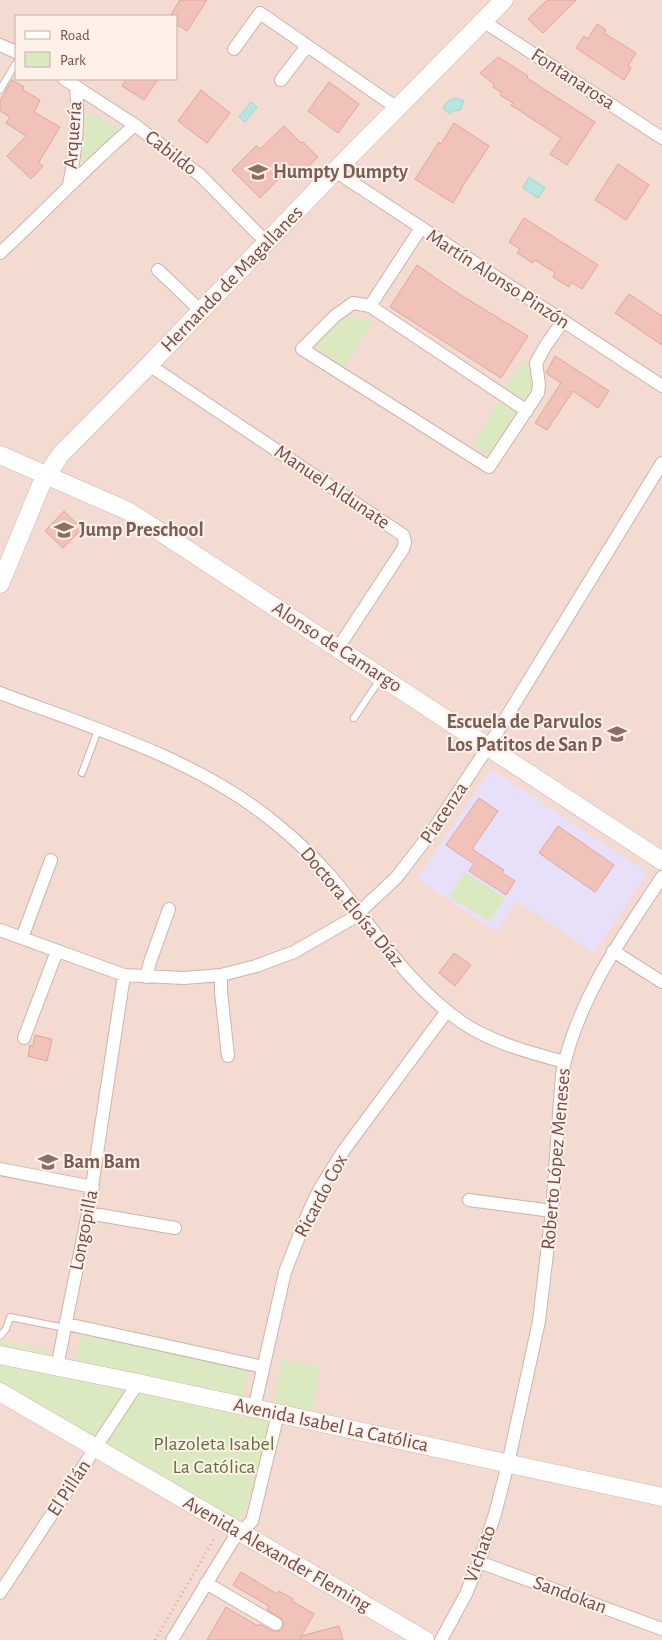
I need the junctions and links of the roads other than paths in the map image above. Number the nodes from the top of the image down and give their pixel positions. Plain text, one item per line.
1 (504, 0) edge
2 (483, 21) junction
3 (0, 45) edge
4 (307, 46) junction
5 (234, 49) dead end
6 (15, 52) edge
7 (15, 65) edge
8 (66, 80) edge
9 (281, 80) dead end
10 (76, 86) junction
11 (0, 90) edge
12 (397, 108) junction
13 (135, 125) junction
14 (662, 138) edge
15 (335, 171) junction
16 (69, 185) junction
17 (421, 228) junction
18 (266, 242) junction
19 (0, 253) edge
20 (158, 270) dead end
21 (370, 306) junction
22 (201, 311) junction
23 (563, 321) junction
24 (149, 365) junction
25 (662, 386) edge
26 (527, 411) junction
27 (0, 455) edge
28 (662, 463) edge
29 (47, 475) junction
30 (0, 584) edge
31 (338, 648) junction
32 (382, 677) junction
33 (0, 694) edge
34 (354, 718) dead end
35 (98, 730) junction
36 (488, 747) junction
37 (82, 773) dead end
38 (51, 860) dead end
39 (662, 861) edge
40 (662, 877) edge
41 (169, 909) dead end
42 (360, 914) junction
43 (0, 930) edge
44 (22, 938) junction
45 (57, 950) junction
46 (613, 951) junction
47 (220, 974) junction
48 (124, 975) junction
49 (146, 976) junction
50 (662, 982) edge
51 (447, 1011) junction
52 (24, 1038) dead end
53 (228, 1056) dead end
54 (564, 1062) junction
55 (0, 1169) edge
56 (93, 1187) junction
57 (469, 1200) dead end
58 (552, 1211) junction
59 (88, 1213) junction
60 (175, 1228) dead end
61 (66, 1326) junction
62 (0, 1336) edge
63 (0, 1355) edge
64 (57, 1366) junction
65 (263, 1368) junction
66 (138, 1383) junction
67 (0, 1392) edge
68 (254, 1409) junction
69 (278, 1414) junction
70 (95, 1448) junction
71 (508, 1464) junction
72 (662, 1497) edge
73 (240, 1533) junction
74 (479, 1562) junction
75 (206, 1583) junction
76 (0, 1593) edge
77 (276, 1624) dead end
78 (662, 1629) edge
79 (172, 1640) edge
80 (426, 1640) edge
81 (441, 1640) edge

1 - 2 street, Hernando de Magallanes
2 - 12 street, Hernando de Magallanes
2 - 14 street, Fontanarosa
3 - 6 street
4 - 5 street
4 - 9 street
4 - 12 street
7 - 11 lane
8 - 10 street, Cabildo
10 - 13 street, Cabildo
10 - 16 street, Arquería
12 - 15 street, Hernando de Magallanes
13 - 16 street, Arquería
13 - 18 street, Cabildo
15 - 17 street, Martín Alonso Pinzón
15 - 18 street, Hernando de Magallanes
16 - 19 street, Arquería
17 - 21 street
17 - 23 street, Martín Alonso Pinzón
18 - 22 street, Hernando de Magallanes
20 - 22 street
21 - 26 street
21 - 26 street
22 - 24 street, Hernando de Magallanes
23 - 25 street, Martín Alonso Pinzón
23 - 26 street
24 - 29 street, Hernando de Magallanes
24 - 31 street, Manuel Aldunate
27 - 29 street, Alonso de Camargo
28 - 36 street, Piacenza
29 - 30 street, Hernando de Magallanes
29 - 31 street, Alonso de Camargo
31 - 32 street, Alonso de Camargo
32 - 34 lane
32 - 36 street, Alonso de Camargo
33 - 35 street, Doctora Eloísa Díaz
35 - 37 lane
35 - 42 street, Doctora Eloísa Díaz
36 - 39 street, Alonso de Camargo
36 - 42 street, Piacenza
38 - 44 street
40 - 46 street, Roberto López Meneses
41 - 49 street
42 - 47 street, Piacenza
42 - 51 street, Doctora Eloísa Díaz
43 - 44 street, Piacenza
44 - 45 street, Piacenza
45 - 48 street, Piacenza
45 - 52 street
46 - 50 street
46 - 54 street, Roberto López Meneses
47 - 49 street, Piacenza
47 - 53 street
48 - 49 street, Piacenza
48 - 56 street, Longopilla
51 - 54 street, Doctora Eloísa Díaz
51 - 65 street, Ricardo Cox
54 - 58 street, Roberto López Meneses
55 - 56 street
56 - 59 street, Longopilla
57 - 58 street
58 - 71 street, Roberto López Meneses
59 - 60 street
59 - 61 street, Longopilla
61 - 62 lane
61 - 64 street, Longopilla
61 - 65 street
63 - 64 street, Avenida Isabel La Católica
64 - 66 street, Avenida Isabel La Católica
65 - 68 street, Ricardo Cox
66 - 68 street, Avenida Isabel La Católica
66 - 70 street, El Pillán
67 - 70 street, Avenida Alexander Fleming
68 - 69 street, Avenida Isabel La Católica
69 - 71 street, Avenida Isabel La Católica
69 - 73 street
70 - 73 street, Avenida Alexander Fleming
70 - 76 street, El Pillán
71 - 72 street, Avenida Isabel La Católica
71 - 74 street, Vichato
73 - 75 street
73 - 80 street, Avenida Alexander Fleming
74 - 78 street, Sandokan
74 - 81 street, Vichato
75 - 77 street
75 - 79 street

